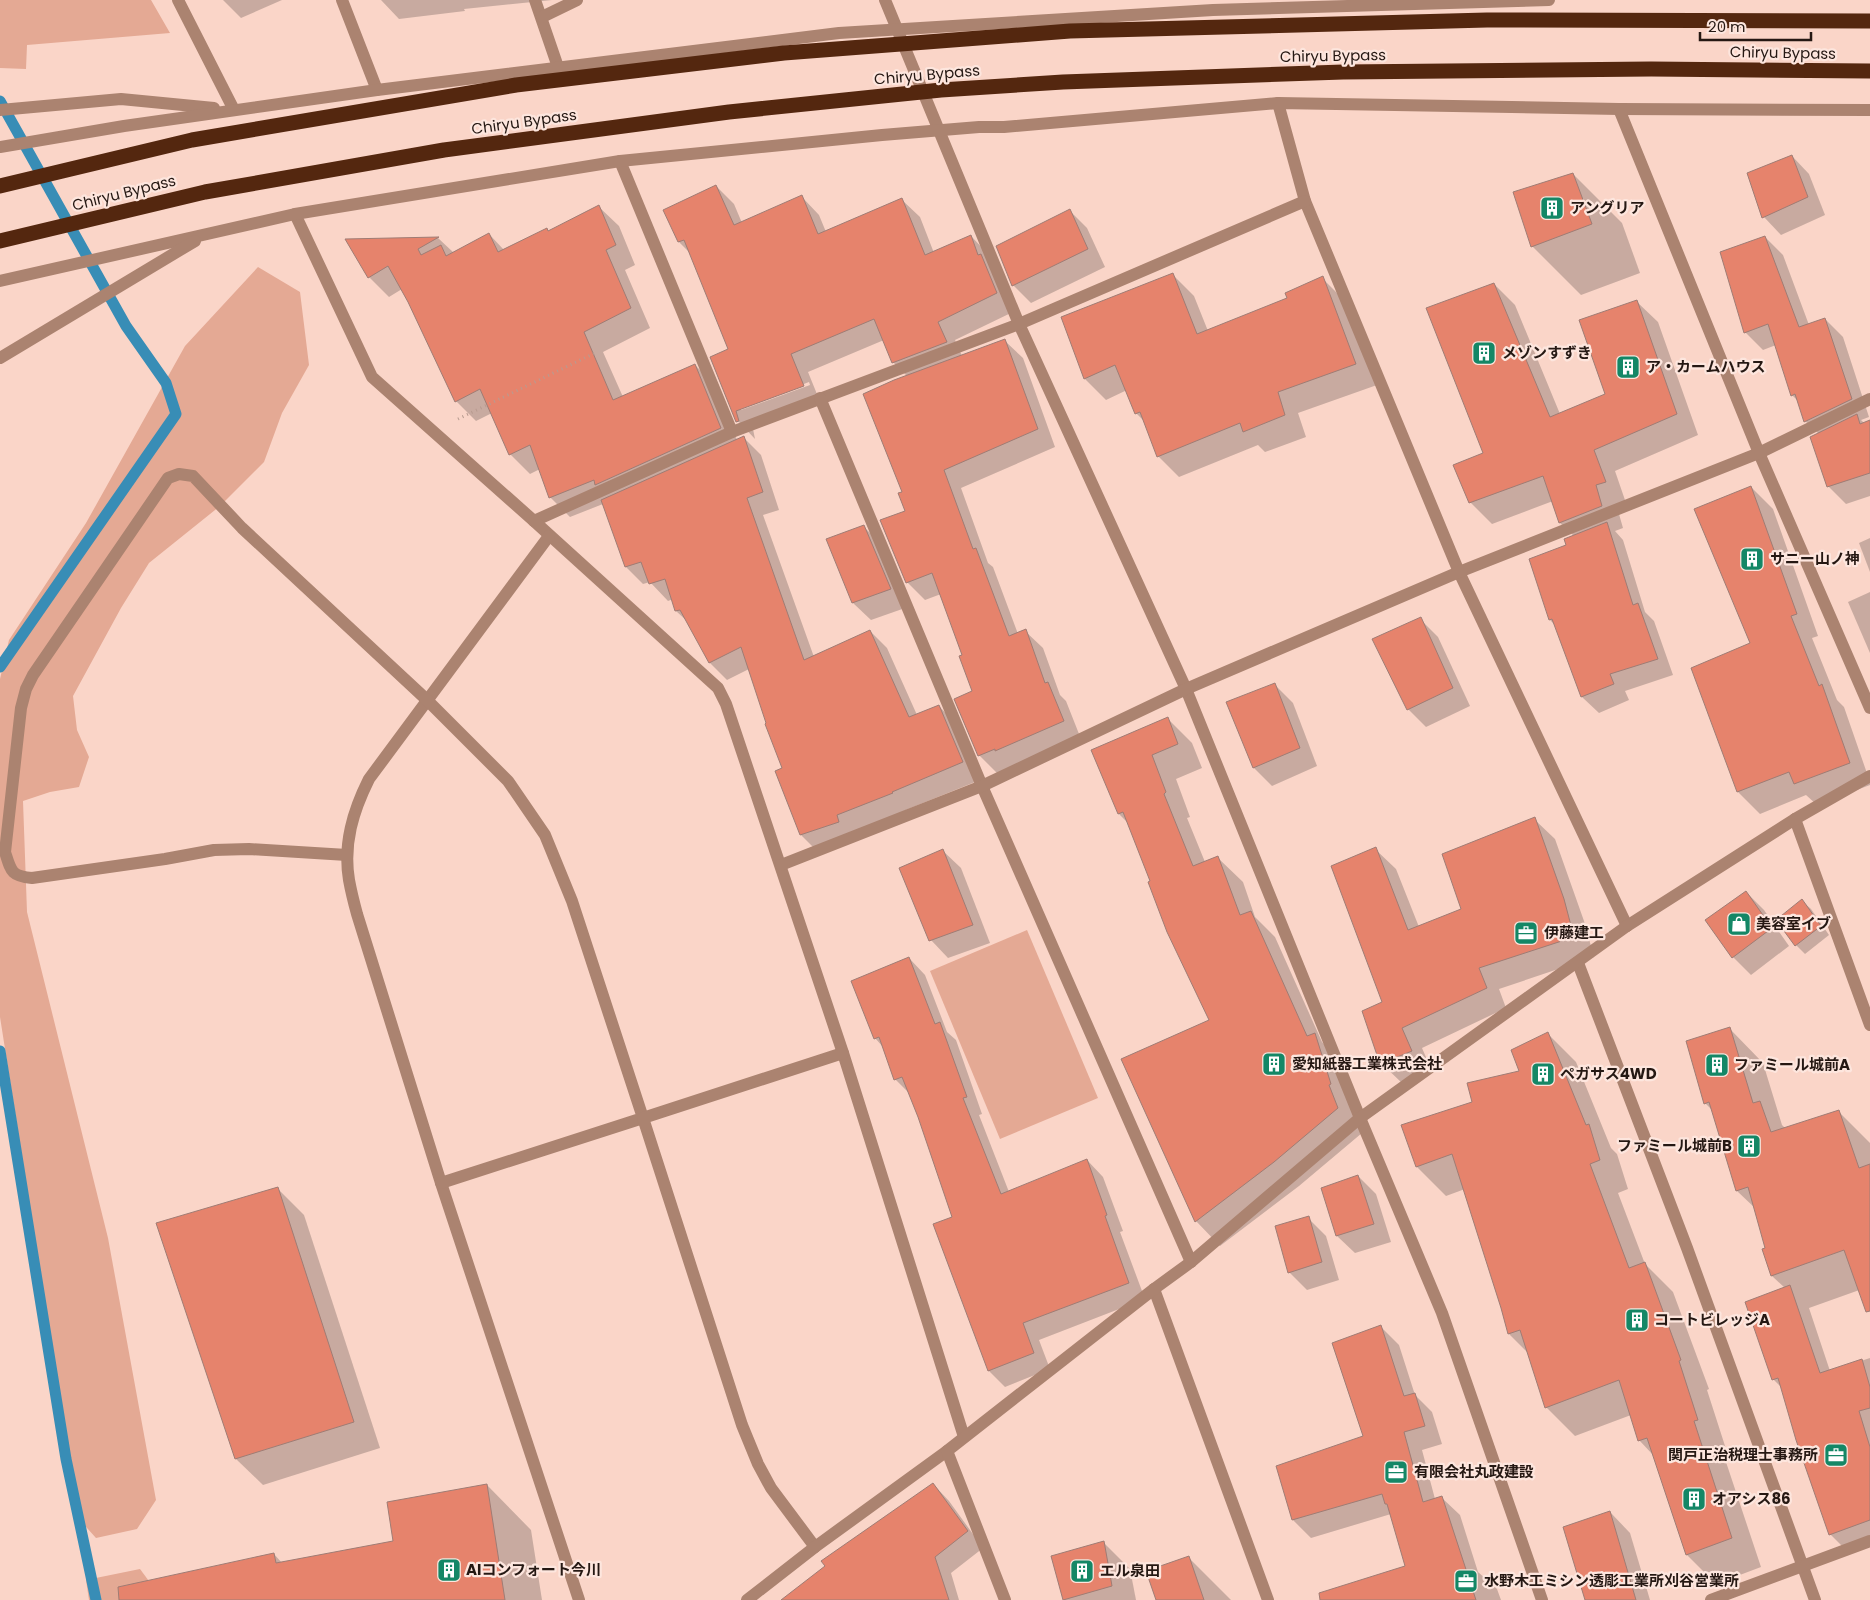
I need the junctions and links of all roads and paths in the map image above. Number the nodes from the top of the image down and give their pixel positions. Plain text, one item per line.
1 (178, 0) edge
2 (342, 0) edge
3 (534, 0) edge
4 (577, 0) edge
5 (885, 0) edge
6 (1549, 0) edge
7 (1211, 5) edge
8 (542, 16) junction
9 (1870, 21) edge
10 (898, 30) junction
11 (558, 67) junction
12 (1870, 71) edge
13 (377, 90) junction
14 (1278, 103) junction
15 (1620, 109) junction
16 (0, 110) edge
17 (234, 110) junction
18 (1870, 110) edge
19 (940, 131) junction
20 (0, 147) edge
21 (620, 161) junction
22 (0, 186) edge
23 (1305, 201) junction
24 (295, 214) junction
25 (206, 235) junction
26 (0, 241) edge
27 (0, 281) edge
28 (1020, 324) junction
29 (597, 352) dead end
30 (0, 358) edge
31 (820, 398) junction
32 (1870, 399) edge
33 (433, 431) junction
34 (732, 432) junction
35 (1759, 453) junction
36 (534, 521) junction
37 (549, 536) junction
38 (1460, 572) junction
39 (1186, 688) junction
40 (427, 700) junction
41 (1870, 708) edge
42 (1870, 776) edge
43 (982, 786) junction
44 (1795, 819) junction
45 (347, 854) junction
46 (781, 865) junction
47 (1628, 926) junction
48 (1578, 963) junction
49 (1870, 1025) edge
50 (843, 1053) junction
51 (643, 1118) junction
52 (1360, 1118) junction
53 (442, 1183) junction
54 (1191, 1262) junction
55 (1154, 1289) junction
56 (964, 1437) junction
57 (947, 1451) junction
58 (1870, 1541) edge
59 (815, 1547) junction
60 (1803, 1565) junction
61 (579, 1600) edge
62 (749, 1600) edge
63 (1005, 1600) edge
64 (1268, 1600) edge
65 (1542, 1600) edge
66 (1711, 1600) edge
67 (1816, 1600) edge

1 - 17 street
2 - 13 street
3 - 8 street
4 - 8 street
5 - 10 street
6 - 7 street
7 - 10 street
8 - 11 street
9 - 22 highway, Chiryu Bypass, bridge
10 - 11 street
10 - 19 street
11 - 13 street
12 - 26 highway, Chiryu Bypass, bridge
13 - 17 street
14 - 15 street
14 - 19 street
14 - 23 street
15 - 18 street
15 - 35 street
16 - 17 street
17 - 20 street
19 - 21 street
19 - 28 street
21 - 24 street
21 - 34 street
23 - 28 street
23 - 38 street
24 - 25 street
24 - 33 street
25 - 27 street
25 - 30 street
28 - 31 street
28 - 39 street
29 - 33 path
31 - 34 street
31 - 43 street
32 - 35 street
33 - 36 street
34 - 36 street
35 - 38 street
35 - 41 street
36 - 37 street
37 - 40 street
37 - 46 street
38 - 39 street
38 - 47 street
39 - 43 street
39 - 52 street
40 - 45 street
40 - 45 street
40 - 51 street
42 - 44 street
43 - 46 street
43 - 54 street
44 - 47 street
44 - 49 street
45 - 53 street
46 - 50 street
47 - 48 street
48 - 52 street
48 - 60 street
50 - 51 street
50 - 56 street
51 - 53 street
51 - 59 street
52 - 54 street
52 - 65 street
53 - 61 street
54 - 55 street
55 - 56 street
55 - 64 street
56 - 57 street
57 - 59 street
57 - 63 street
58 - 60 street
59 - 62 street
60 - 66 street
60 - 67 street

